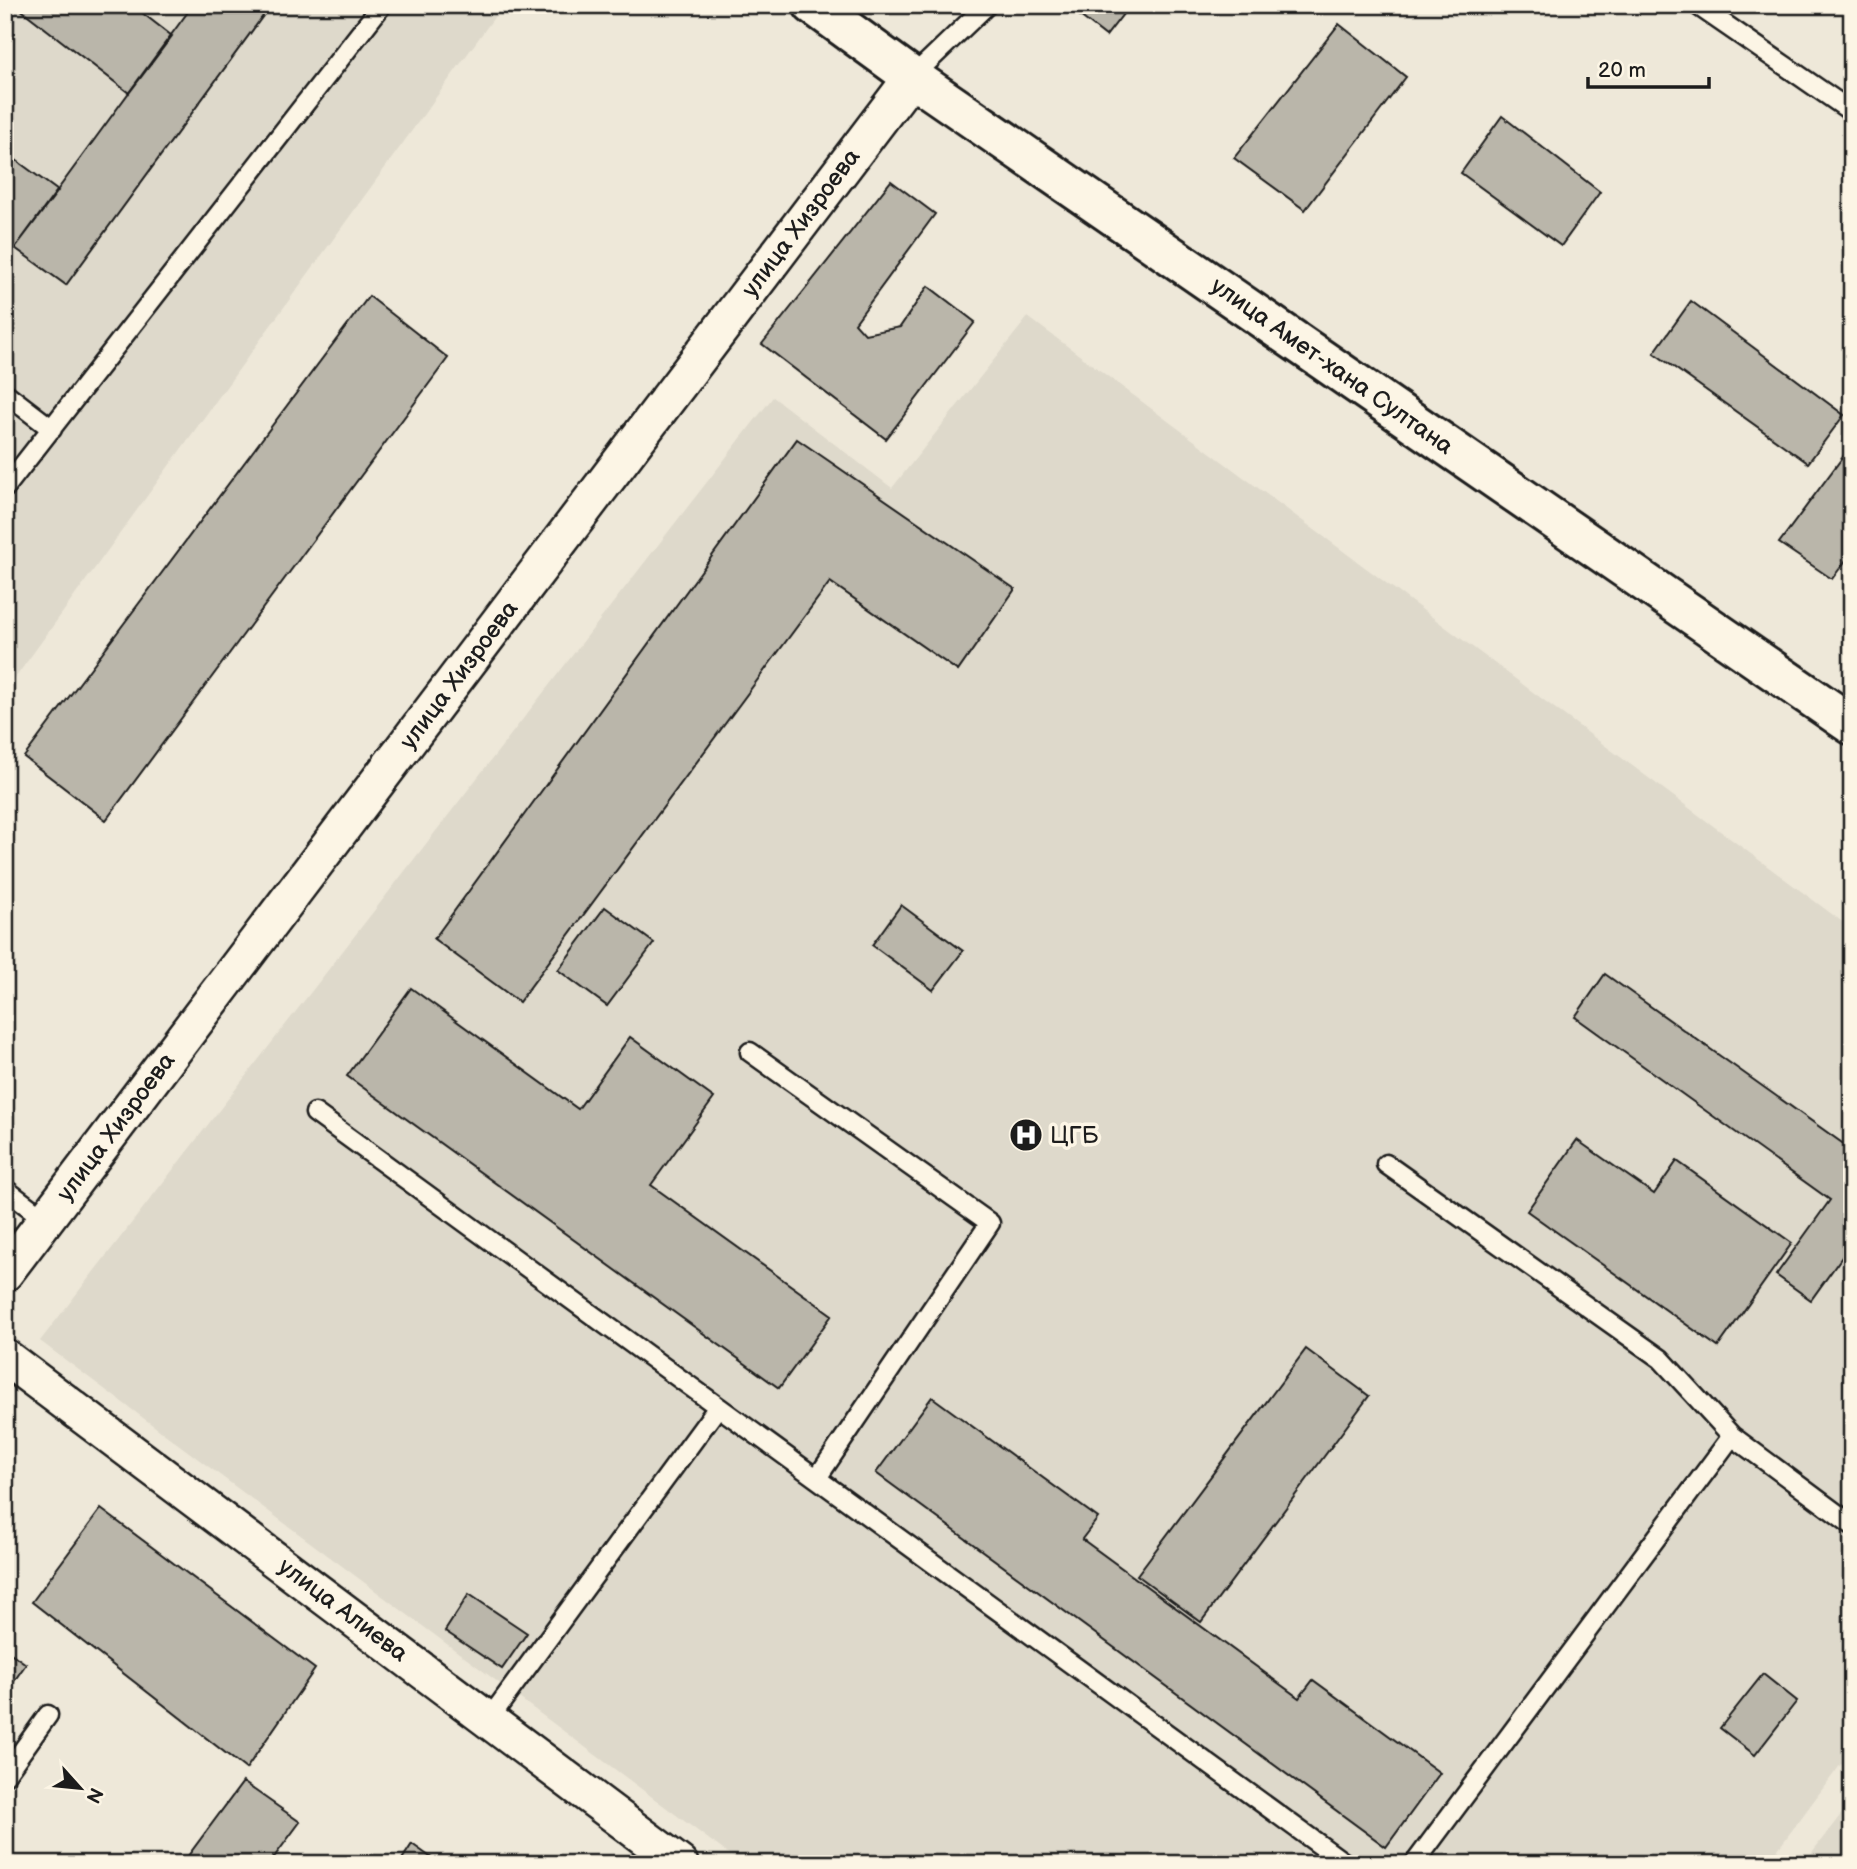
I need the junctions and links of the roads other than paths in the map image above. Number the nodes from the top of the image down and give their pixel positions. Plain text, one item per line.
1 (382, 5) edge
2 (813, 5) edge
3 (987, 5) edge
4 (1697, 5) edge
5 (912, 77) junction
6 (1852, 112) edge
7 (5, 393) edge
8 (51, 429) junction
9 (5, 488) edge
10 (1852, 725) edge
11 (750, 1052) dead end
12 (315, 1113) dead end
13 (1386, 1164) dead end
14 (5, 1189) edge
15 (46, 1220) junction
16 (5, 1273) edge
17 (5, 1357) edge
18 (718, 1407) junction
19 (1732, 1436) junction
20 (817, 1478) junction
21 (1852, 1525) edge
22 (48, 1714) dead end
23 (489, 1719) junction
24 (5, 1775) edge
25 (680, 1864) edge
26 (1346, 1864) edge
27 (1414, 1864) edge

1 - 8 lane
2 - 5 main road, улица Амет-хана Султана
3 - 5 lane
4 - 6 lane
5 - 10 main road, улица Амет-хана Султана
5 - 15 street, улица Хизроева
7 - 8 lane
8 - 9 lane
11 - 20 lane
12 - 18 lane
13 - 19 lane
14 - 15 lane
15 - 16 street, улица Хизроева
17 - 23 street, улица Алиева
18 - 20 lane
18 - 23 lane
19 - 21 lane
19 - 27 lane
20 - 26 lane
22 - 24 lane
23 - 25 street, улица Алиева

